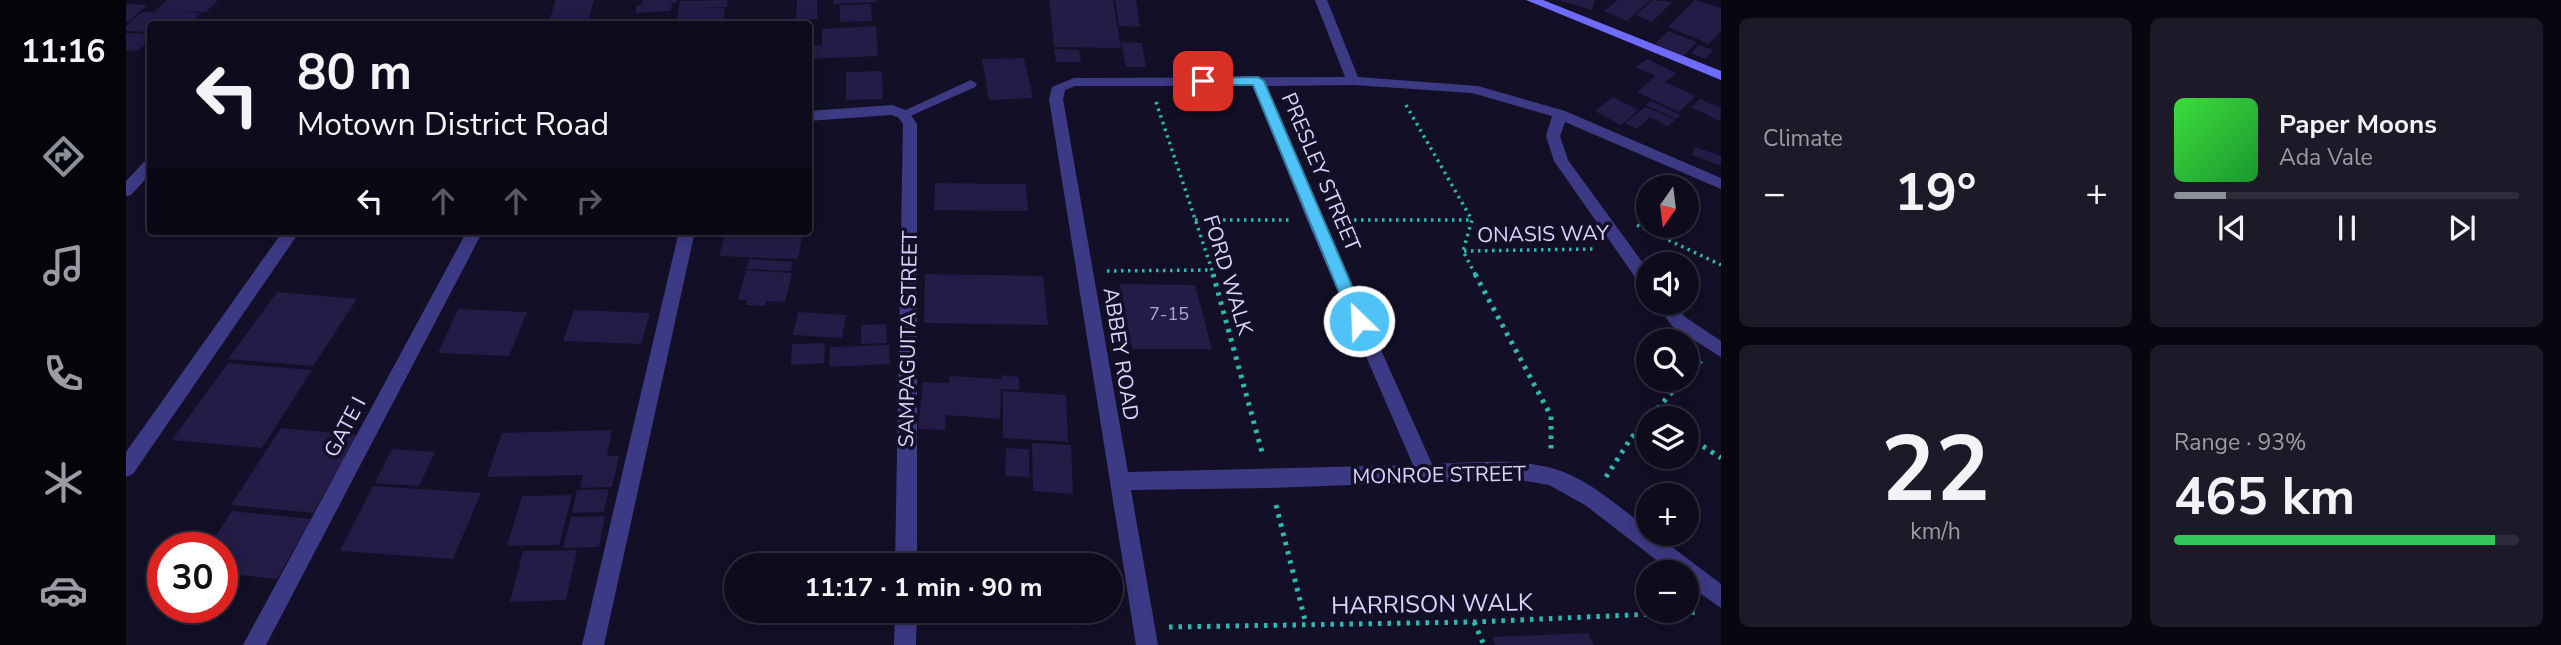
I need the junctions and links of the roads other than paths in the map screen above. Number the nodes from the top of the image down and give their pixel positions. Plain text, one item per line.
1 (1321, 0) edge
2 (1532, 0) edge
3 (1721, 76) edge
4 (1258, 81) junction
5 (1353, 81) junction
6 (971, 84) dead end
7 (902, 114) junction
8 (1560, 114) junction
9 (812, 116) edge
10 (147, 167) edge
11 (1721, 184) edge
12 (126, 191) edge
13 (289, 235) edge
14 (473, 235) edge
15 (686, 235) edge
16 (1636, 266) edge
17 (1674, 315) edge
18 (1721, 350) edge
19 (126, 468) edge
20 (1426, 473) junction
21 (1118, 481) junction
22 (906, 553) edge
23 (1714, 605) edge
24 (906, 623) edge
25 (1145, 637) edge
26 (254, 645) edge
27 (593, 645) edge
28 (905, 645) edge

1 - 5 street
2 - 3 street
4 - 5 street
4 - 20 street, PRESLEY STREET
4 - 21 street, ABBEY ROAD
5 - 8 street
6 - 7 lane
7 - 9 street
7 - 22 street, SAMPAGUITA STREET
8 - 11 street
8 - 16 street
10 - 12 street
13 - 19 street
14 - 26 street, GATE I
15 - 27 street
17 - 18 street
20 - 21 street, MONROE STREET
20 - 23 street, MONROE STREET
21 - 25 street, ABBEY ROAD
24 - 28 street

